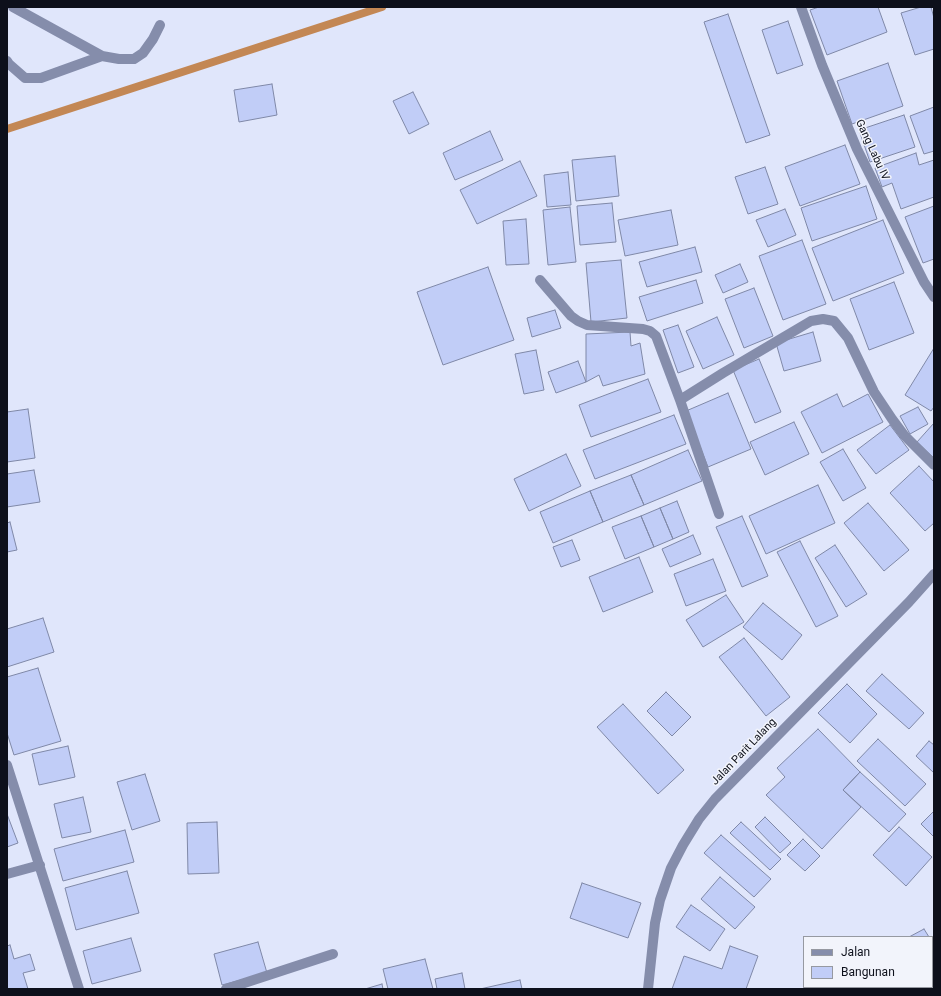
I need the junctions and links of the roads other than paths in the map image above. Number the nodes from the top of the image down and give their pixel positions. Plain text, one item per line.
1 (13, 7) edge
2 (801, 7) edge
3 (160, 25) dead end
4 (102, 56) junction
5 (7, 61) edge
6 (540, 280) dead end
7 (934, 297) edge
8 (680, 400) junction
9 (934, 465) edge
10 (719, 514) dead end
11 (934, 574) edge
12 (7, 765) edge
13 (40, 865) junction
14 (7, 874) edge
15 (333, 954) dead end
16 (79, 989) edge
17 (226, 989) edge
18 (648, 989) edge

1 - 4 street
2 - 7 street, Gang Labu IV
3 - 4 street
4 - 5 street
6 - 8 street
8 - 9 street
8 - 10 street
11 - 18 street, Jalan Parit Lalang
12 - 13 street
13 - 14 street
13 - 16 street
15 - 17 street

